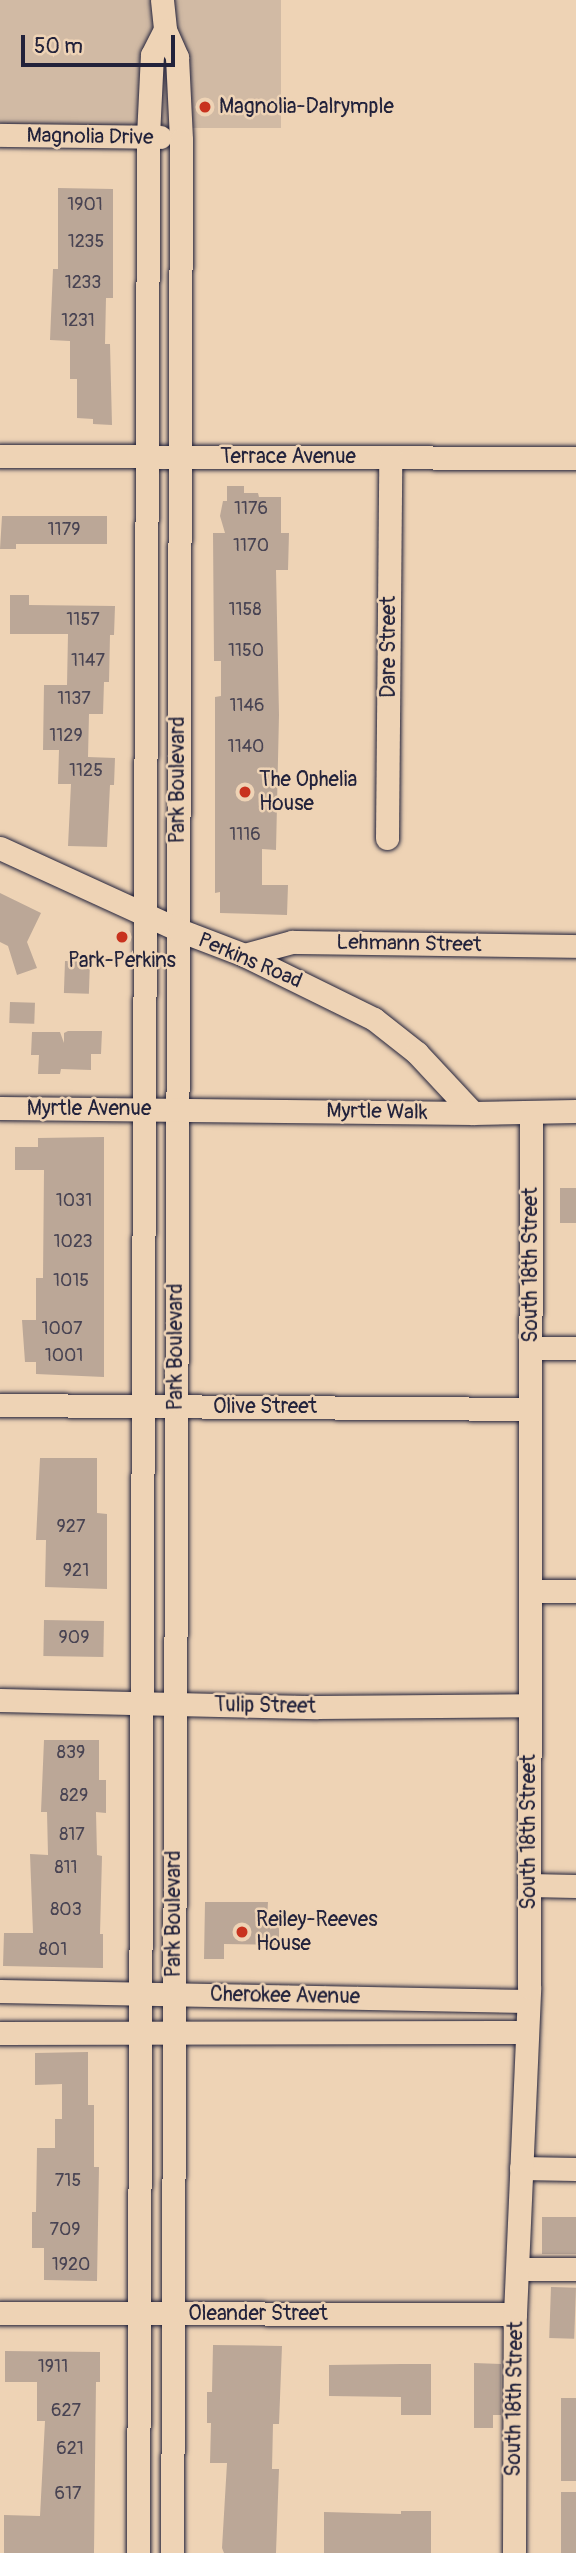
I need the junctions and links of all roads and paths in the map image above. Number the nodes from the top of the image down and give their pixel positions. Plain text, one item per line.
1 (162, 0) edge
2 (164, 30) junction
3 (0, 135) edge
4 (148, 136) junction
5 (181, 140) junction
6 (0, 456) edge
7 (147, 457) junction
8 (180, 457) junction
9 (390, 457) junction
10 (576, 458) edge
11 (387, 838) dead end
12 (0, 848) edge
13 (145, 916) junction
14 (178, 930) junction
15 (576, 946) edge
16 (244, 955) junction
17 (0, 1108) edge
18 (144, 1109) junction
19 (177, 1109) junction
20 (531, 1111) junction
21 (576, 1111) edge
22 (473, 1113) junction
23 (532, 1348) junction
24 (576, 1348) edge
25 (0, 1405) edge
26 (143, 1406) junction
27 (176, 1407) junction
28 (530, 1409) junction
29 (530, 1591) junction
30 (576, 1591) edge
31 (0, 1700) edge
32 (142, 1704) junction
33 (175, 1705) junction
34 (530, 1705) junction
35 (529, 1885) junction
36 (576, 1886) edge
37 (0, 1991) edge
38 (141, 1994) junction
39 (174, 1995) junction
40 (528, 2001) junction
41 (527, 2032) junction
42 (0, 2033) edge
43 (140, 2033) junction
44 (174, 2033) junction
45 (520, 2168) junction
46 (576, 2169) edge
47 (518, 2269) junction
48 (576, 2269) edge
49 (0, 2313) edge
50 (139, 2314) junction
51 (515, 2314) junction
52 (173, 2315) junction
53 (138, 2553) edge
54 (172, 2553) edge
55 (514, 2553) edge

1 - 2 street
2 - 4 street
2 - 5 street, Park Boulevard
3 - 4 street, Magnolia Drive
4 - 5 street, Magnolia Drive
4 - 7 street
5 - 8 street, Park Boulevard
6 - 7 street, Terrace Avenue
7 - 8 street, Terrace Avenue
7 - 13 street
8 - 9 street, Terrace Avenue
8 - 14 street, Park Boulevard
9 - 10 street, Terrace Avenue
9 - 11 street, Dare Street
12 - 13 street, Perkins Road
13 - 14 street, Perkins Road
13 - 18 street
14 - 16 street, Perkins Road
14 - 19 street, Park Boulevard
15 - 16 street, Lehmann Street
16 - 22 street, Perkins Road
17 - 18 street, Myrtle Avenue
18 - 19 street, Myrtle Avenue
18 - 26 street
19 - 22 street, Myrtle Walk
19 - 27 street, Park Boulevard
20 - 21 street, Myrtle Walk
20 - 22 street, Myrtle Walk
20 - 23 street, South 18th Street
23 - 24 street
23 - 28 street, South 18th Street
25 - 26 street, Olive Street
26 - 27 street, Olive Street
26 - 32 street
27 - 28 street, Olive Street
27 - 33 street, Park Boulevard
28 - 29 street, South 18th Street
29 - 30 street
29 - 34 street, South 18th Street
31 - 32 street, Tulip Street
32 - 33 street, Tulip Street
32 - 38 street
33 - 34 street, Tulip Street
33 - 39 street, Park Boulevard
34 - 35 street, South 18th Street
35 - 36 street
35 - 40 street, South 18th Street
37 - 38 street, Cherokee Avenue
38 - 39 street, Cherokee Avenue
38 - 43 street
39 - 40 street, Cherokee Avenue
39 - 44 street, Park Boulevard
40 - 41 street, South 18th Street
41 - 44 street, Cherokee Avenue
41 - 45 street, South 18th Street
42 - 43 street, Cherokee Avenue
43 - 44 street, Cherokee Avenue
43 - 50 street
44 - 52 street, Park Boulevard
45 - 46 street
45 - 47 street, South 18th Street
47 - 48 street
47 - 51 street, South 18th Street
49 - 50 street, Oleander Street
50 - 52 street, Oleander Street
50 - 53 street
51 - 52 street, Oleander Street
51 - 55 street, South 18th Street
52 - 54 street, Park Boulevard

